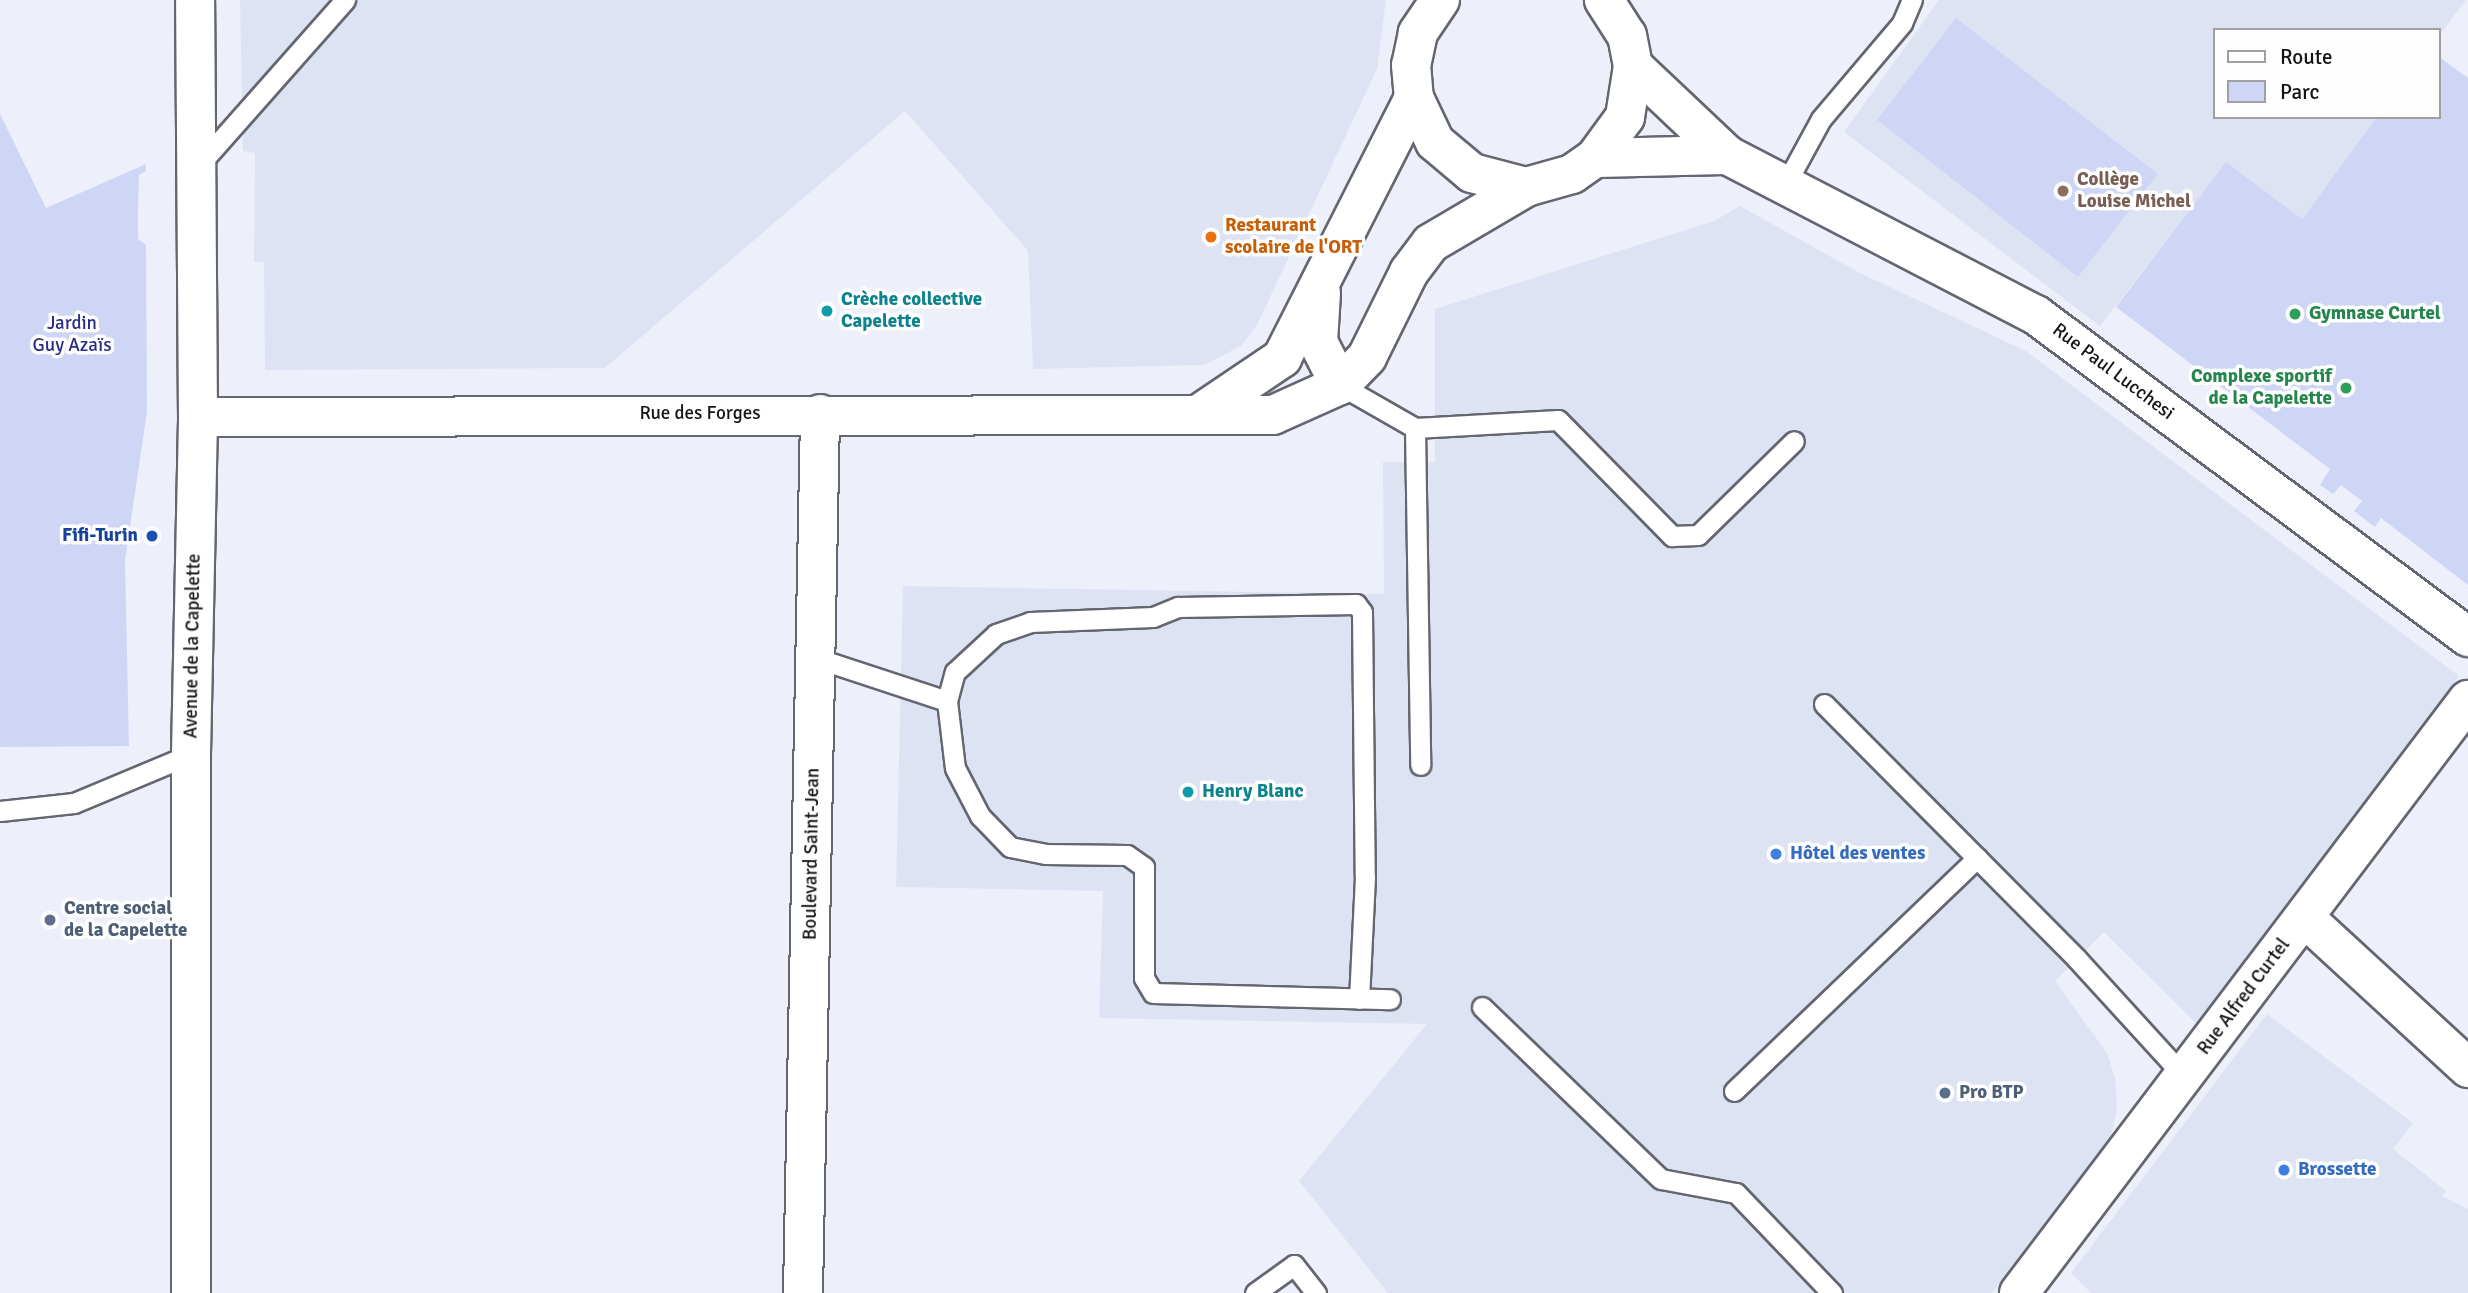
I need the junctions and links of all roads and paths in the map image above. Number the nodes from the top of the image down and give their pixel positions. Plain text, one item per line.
1 (195, 0) edge
2 (345, 0) edge
3 (1912, 0) edge
4 (1437, 1) edge
5 (1608, 2) edge
6 (1633, 66) junction
7 (1414, 98) junction
8 (1727, 155) junction
9 (1595, 158) junction
10 (195, 169) junction
11 (1785, 186) junction
12 (1526, 187) junction
13 (1321, 284) junction
14 (1340, 385) junction
15 (1202, 412) junction
16 (820, 414) junction
17 (198, 417) junction
18 (1415, 428) junction
19 (1794, 441) dead end
20 (2468, 637) edge
21 (816, 658) junction
22 (2468, 700) edge
23 (947, 701) junction
24 (1824, 704) dead end
25 (191, 754) junction
26 (1420, 765) dead end
27 (0, 811) edge
28 (1977, 858) junction
29 (2305, 918) junction
30 (1359, 999) junction
31 (1390, 999) dead end
32 (1482, 1007) dead end
33 (2468, 1068) edge
34 (2184, 1076) junction
35 (1734, 1091) dead end
36 (191, 1293) edge
37 (803, 1293) edge
38 (1255, 1293) edge
39 (1316, 1293) edge
40 (1832, 1293) edge
41 (2019, 1293) edge

1 - 10 street, Avenue de la Capelette
2 - 10 lane
3 - 11 lane
4 - 7 street
5 - 6 street
6 - 8 street, Rue Paul Lucchesi
6 - 9 street
7 - 12 street
7 - 13 street
8 - 9 street, Rue Paul Lucchesi
8 - 11 street, Rue Paul Lucchesi
9 - 12 street, Rue des Forges
10 - 17 street, Avenue de la Capelette
11 - 20 street, Rue Paul Lucchesi
12 - 14 street, Rue des Forges
13 - 14 street
13 - 15 street
14 - 15 street, Rue des Forges
14 - 18 lane
15 - 16 street, Rue des Forges
16 - 17 street, Rue des Forges
16 - 21 street, Boulevard Saint-Jean
17 - 25 street, Avenue de la Capelette
18 - 19 lane
18 - 26 lane
21 - 23 lane
21 - 37 street, Boulevard Saint-Jean
22 - 29 street, Rue Alfred Curtel
23 - 30 lane
23 - 30 lane
24 - 28 lane
25 - 27 lane
25 - 36 street, Avenue de la Capelette
28 - 34 lane
28 - 35 lane
29 - 33 street
29 - 34 street, Rue Alfred Curtel
30 - 31 lane
32 - 40 lane
34 - 41 street, Rue Alfred Curtel
38 - 39 lane

